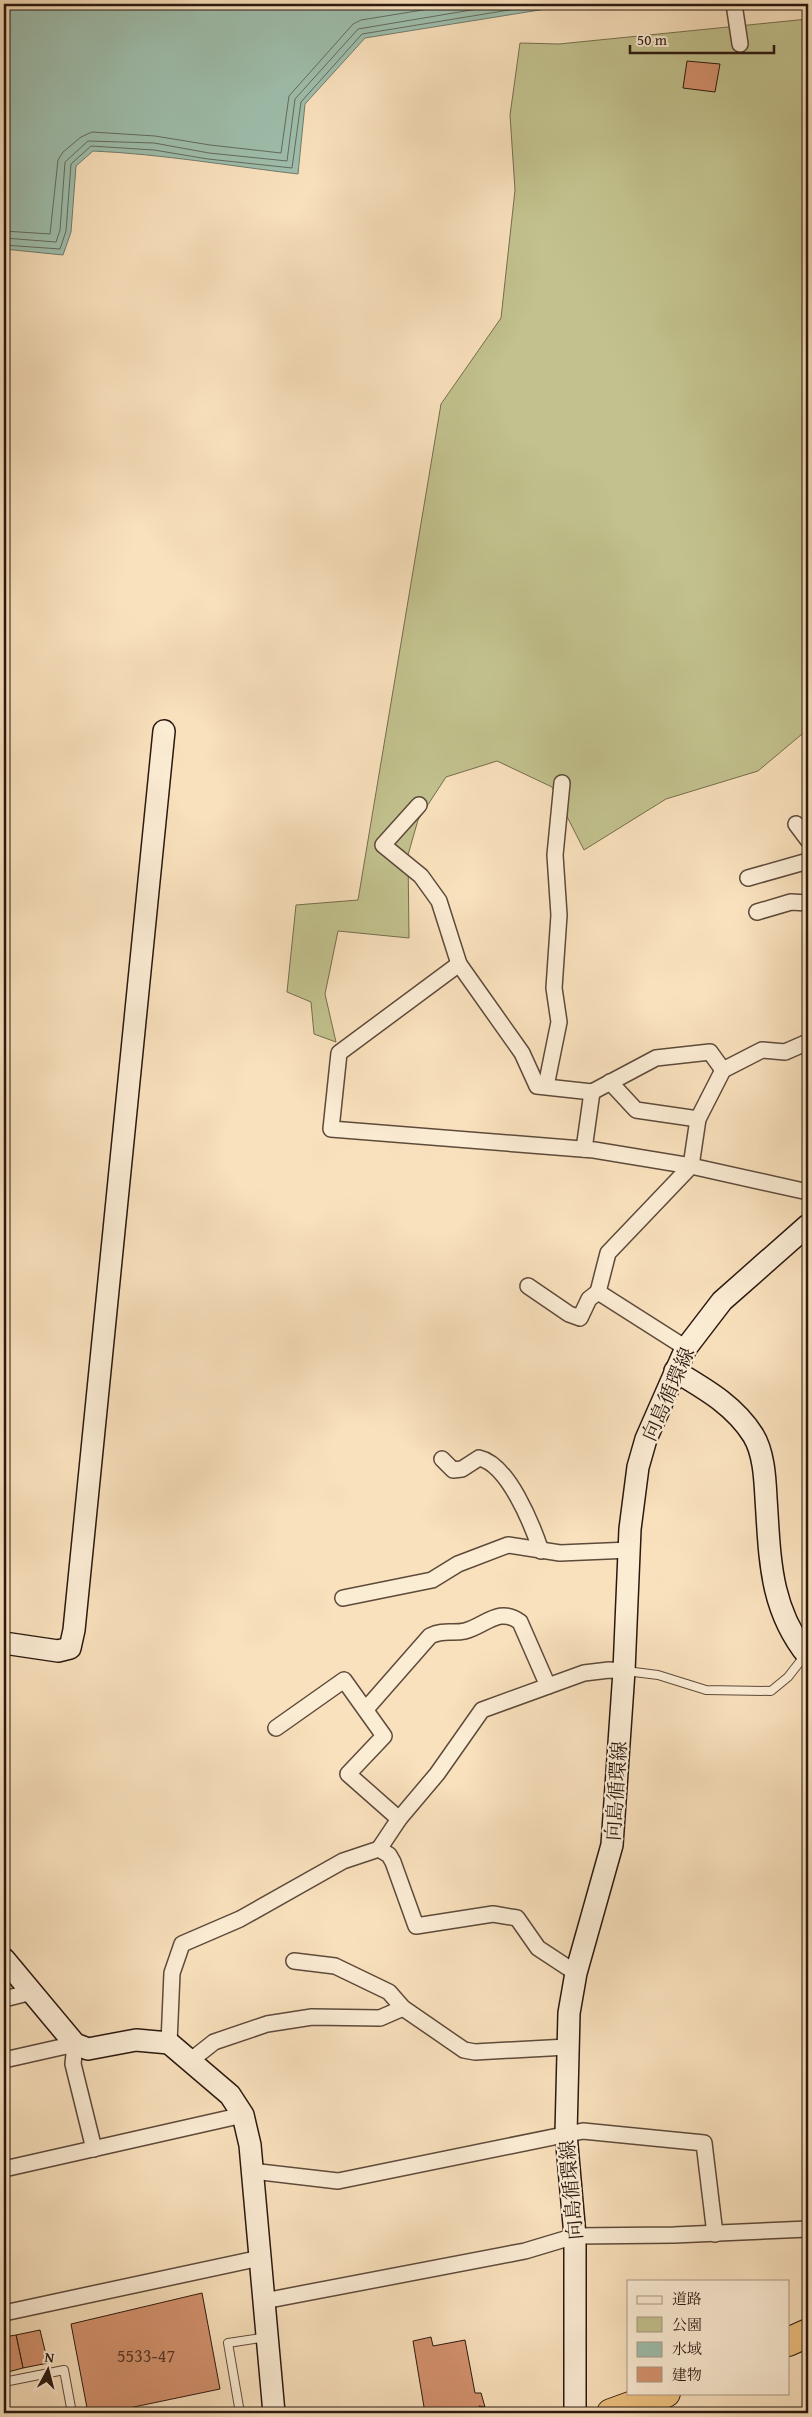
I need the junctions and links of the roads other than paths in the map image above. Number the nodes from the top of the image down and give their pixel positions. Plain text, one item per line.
1 (734, 4) edge
2 (740, 44) dead end
3 (164, 731) dead end
4 (562, 783) dead end
5 (419, 805) dead end
6 (796, 824) dead end
7 (808, 840) edge
8 (808, 861) edge
9 (748, 878) dead end
10 (808, 903) edge
11 (757, 912) dead end
12 (459, 964) junction
13 (808, 1042) edge
14 (723, 1070) junction
15 (610, 1082) junction
16 (546, 1086) junction
17 (592, 1092) junction
18 (698, 1119) junction
19 (584, 1149) junction
20 (691, 1166) junction
21 (808, 1192) edge
22 (808, 1225) edge
23 (528, 1286) dead end
24 (598, 1292) junction
25 (686, 1348) junction
26 (675, 1371) junction
27 (442, 1460) dead end
28 (630, 1550) junction
29 (541, 1551) junction
30 (343, 1598) dead end
31 (4, 1643) edge
32 (807, 1655) edge
33 (624, 1671) junction
34 (548, 1686) junction
35 (366, 1709) junction
36 (276, 1728) dead end
37 (399, 1819) junction
38 (379, 1849) junction
39 (4, 1959) edge
40 (294, 1961) dead end
41 (576, 1973) junction
42 (32, 1992) junction
43 (4, 1999) edge
44 (403, 2008) junction
45 (169, 2043) junction
46 (76, 2044) junction
47 (567, 2047) junction
48 (4, 2060) edge
49 (190, 2061) junction
50 (243, 2115) junction
51 (566, 2134) junction
52 (94, 2148) junction
53 (4, 2169) edge
54 (252, 2171) junction
55 (808, 2228) edge
56 (715, 2234) junction
57 (575, 2236) junction
58 (260, 2258) junction
59 (264, 2301) junction
60 (4, 2313) edge
61 (808, 2333) edge
62 (267, 2337) junction
63 (790, 2341) edge
64 (4, 2382) edge
65 (663, 2394) edge
66 (72, 2413) edge
67 (240, 2413) edge
68 (274, 2413) edge
69 (575, 2413) edge
70 (611, 2413) edge

1 - 2 street
3 - 31 street
4 - 16 street
5 - 12 street
6 - 7 street
8 - 9 street
10 - 11 street
12 - 16 street
12 - 19 street
13 - 14 street
14 - 15 street
14 - 18 street
15 - 17 street
15 - 18 street
16 - 17 street
17 - 19 street
18 - 20 street
19 - 20 street
20 - 21 street
20 - 24 street
22 - 25 street, 向島循環線
23 - 24 street
24 - 25 street
25 - 26 street, 向島循環線
26 - 28 street, 向島循環線
26 - 32 street
27 - 29 street
28 - 29 street
28 - 33 street, 向島循環線
29 - 30 street
32 - 33 lane
33 - 34 street
33 - 41 street, 向島循環線
34 - 35 street
34 - 37 street
35 - 36 street
35 - 37 street
37 - 38 street
38 - 41 street
38 - 45 street
39 - 42 street
40 - 44 street
41 - 47 street, 向島循環線
42 - 43 street
42 - 46 street
44 - 47 street
44 - 49 street
45 - 46 street
45 - 49 street
46 - 48 street
46 - 52 street
47 - 51 street, 向島循環線
49 - 50 street
50 - 52 street
50 - 54 street
51 - 54 street
51 - 56 street
51 - 57 street, 向島循環線
52 - 53 street
54 - 58 street
55 - 56 street
56 - 57 street
57 - 59 street
57 - 69 street, 向島循環線
58 - 59 street
58 - 60 street
59 - 62 street
61 - 63 highway
62 - 67 lane
62 - 68 street
64 - 66 lane
65 - 70 highway

